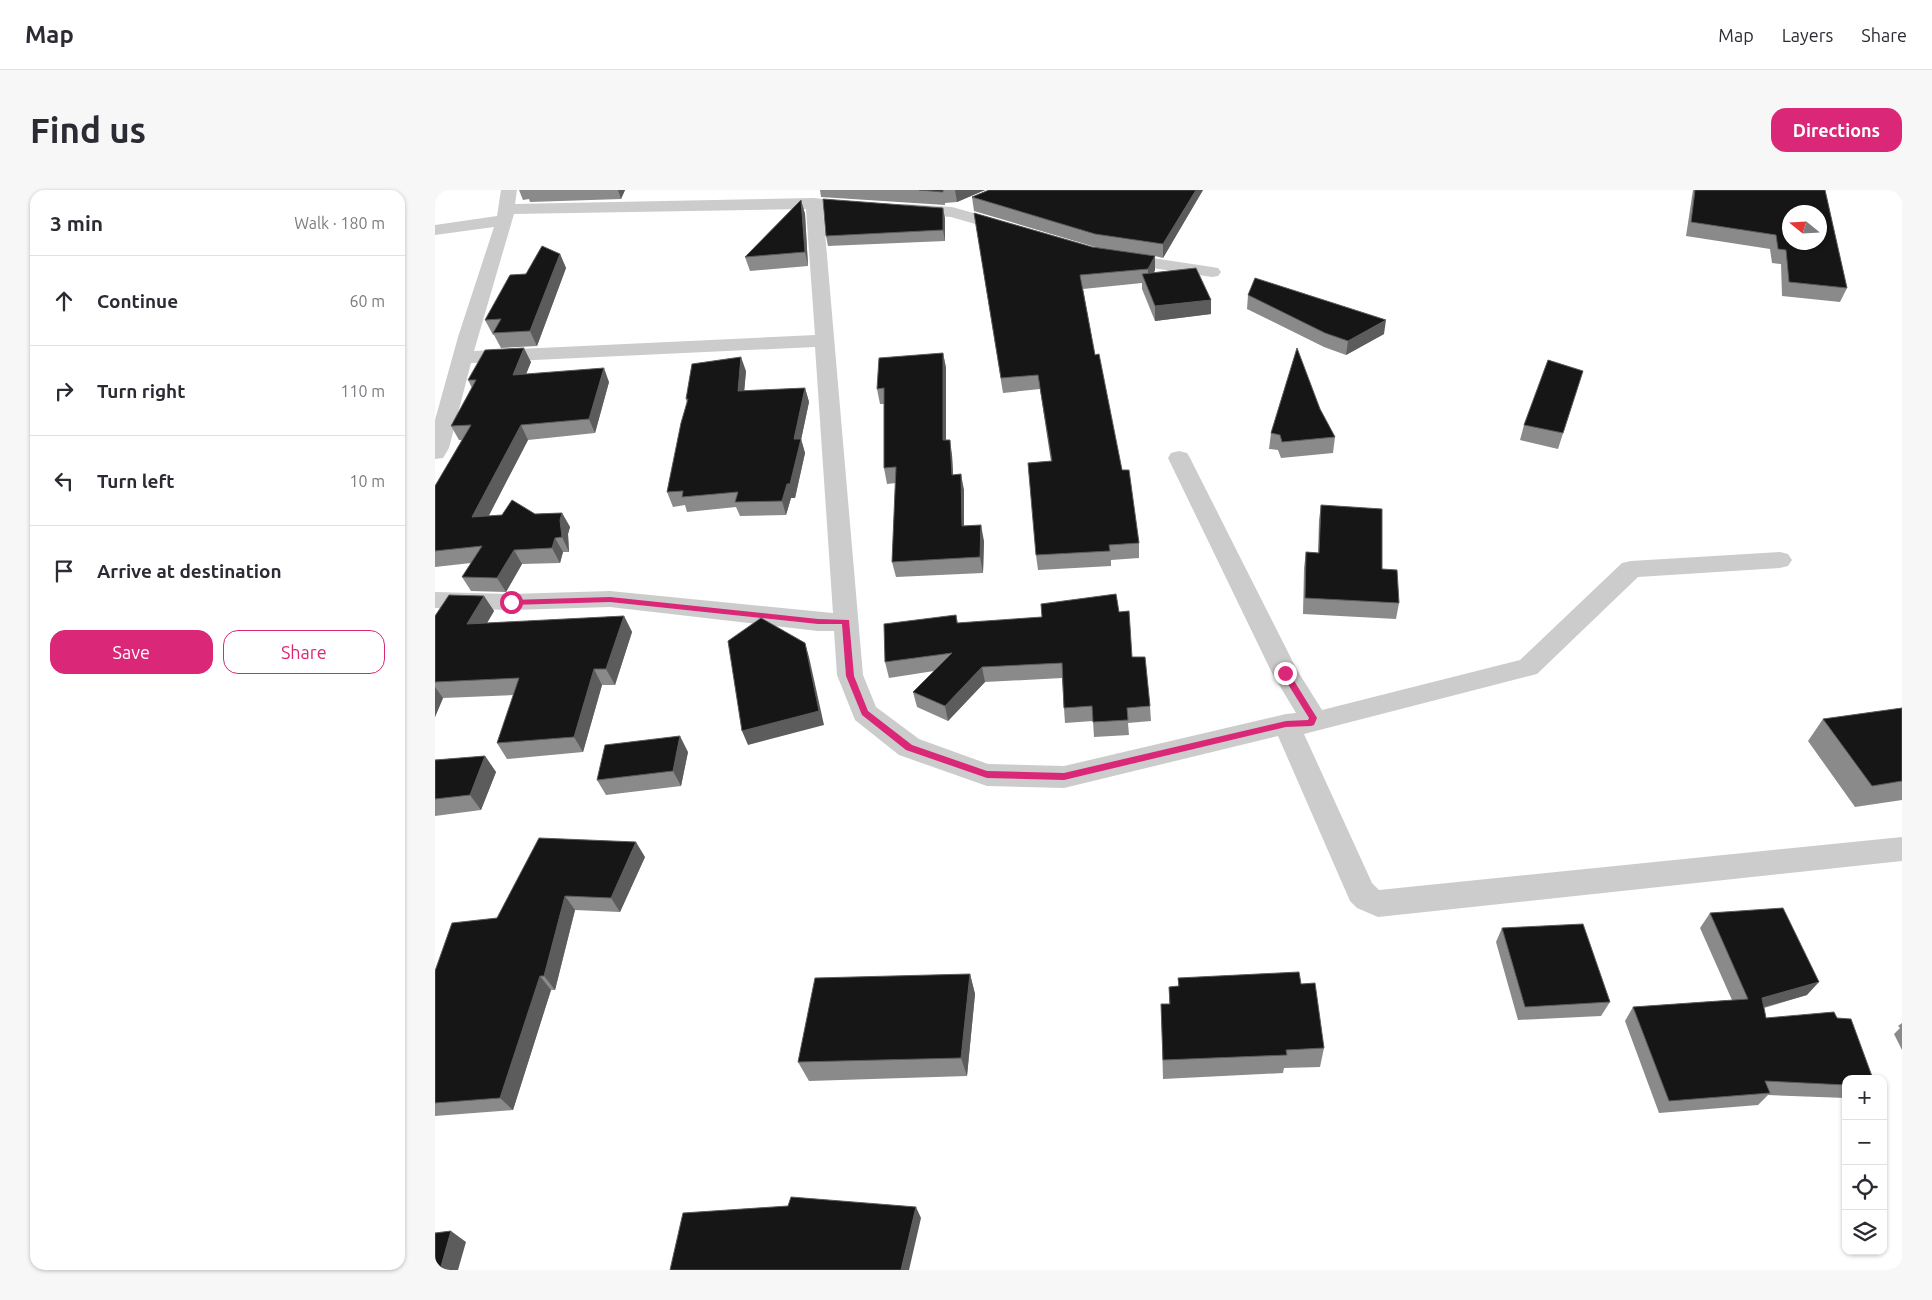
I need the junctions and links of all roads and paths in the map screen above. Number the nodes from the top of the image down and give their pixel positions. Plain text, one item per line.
1 (509, 190) edge
2 (733, 190) edge
3 (978, 201) edge
4 (814, 203) junction
5 (727, 206) junction
6 (854, 206) edge
7 (893, 208) edge
8 (952, 212) junction
9 (506, 215) junction
10 (435, 230) edge
11 (1027, 234) edge
12 (1103, 255) edge
13 (1212, 272) dead end
14 (825, 341) junction
15 (462, 358) junction
16 (435, 453) edge
17 (1179, 458) dead end
18 (1780, 560) dead end
19 (435, 600) edge
20 (846, 622) junction
21 (1299, 723) junction
22 (1902, 849) edge

1 - 9 street
2 - 5 street
3 - 8 street
4 - 5 street
4 - 6 street
4 - 14 street
5 - 9 street
7 - 8 street
8 - 11 street
9 - 10 street
9 - 15 street
12 - 13 street
14 - 15 street
14 - 20 street
15 - 16 street
17 - 21 street
18 - 21 street
19 - 20 street
20 - 21 street
21 - 22 street

